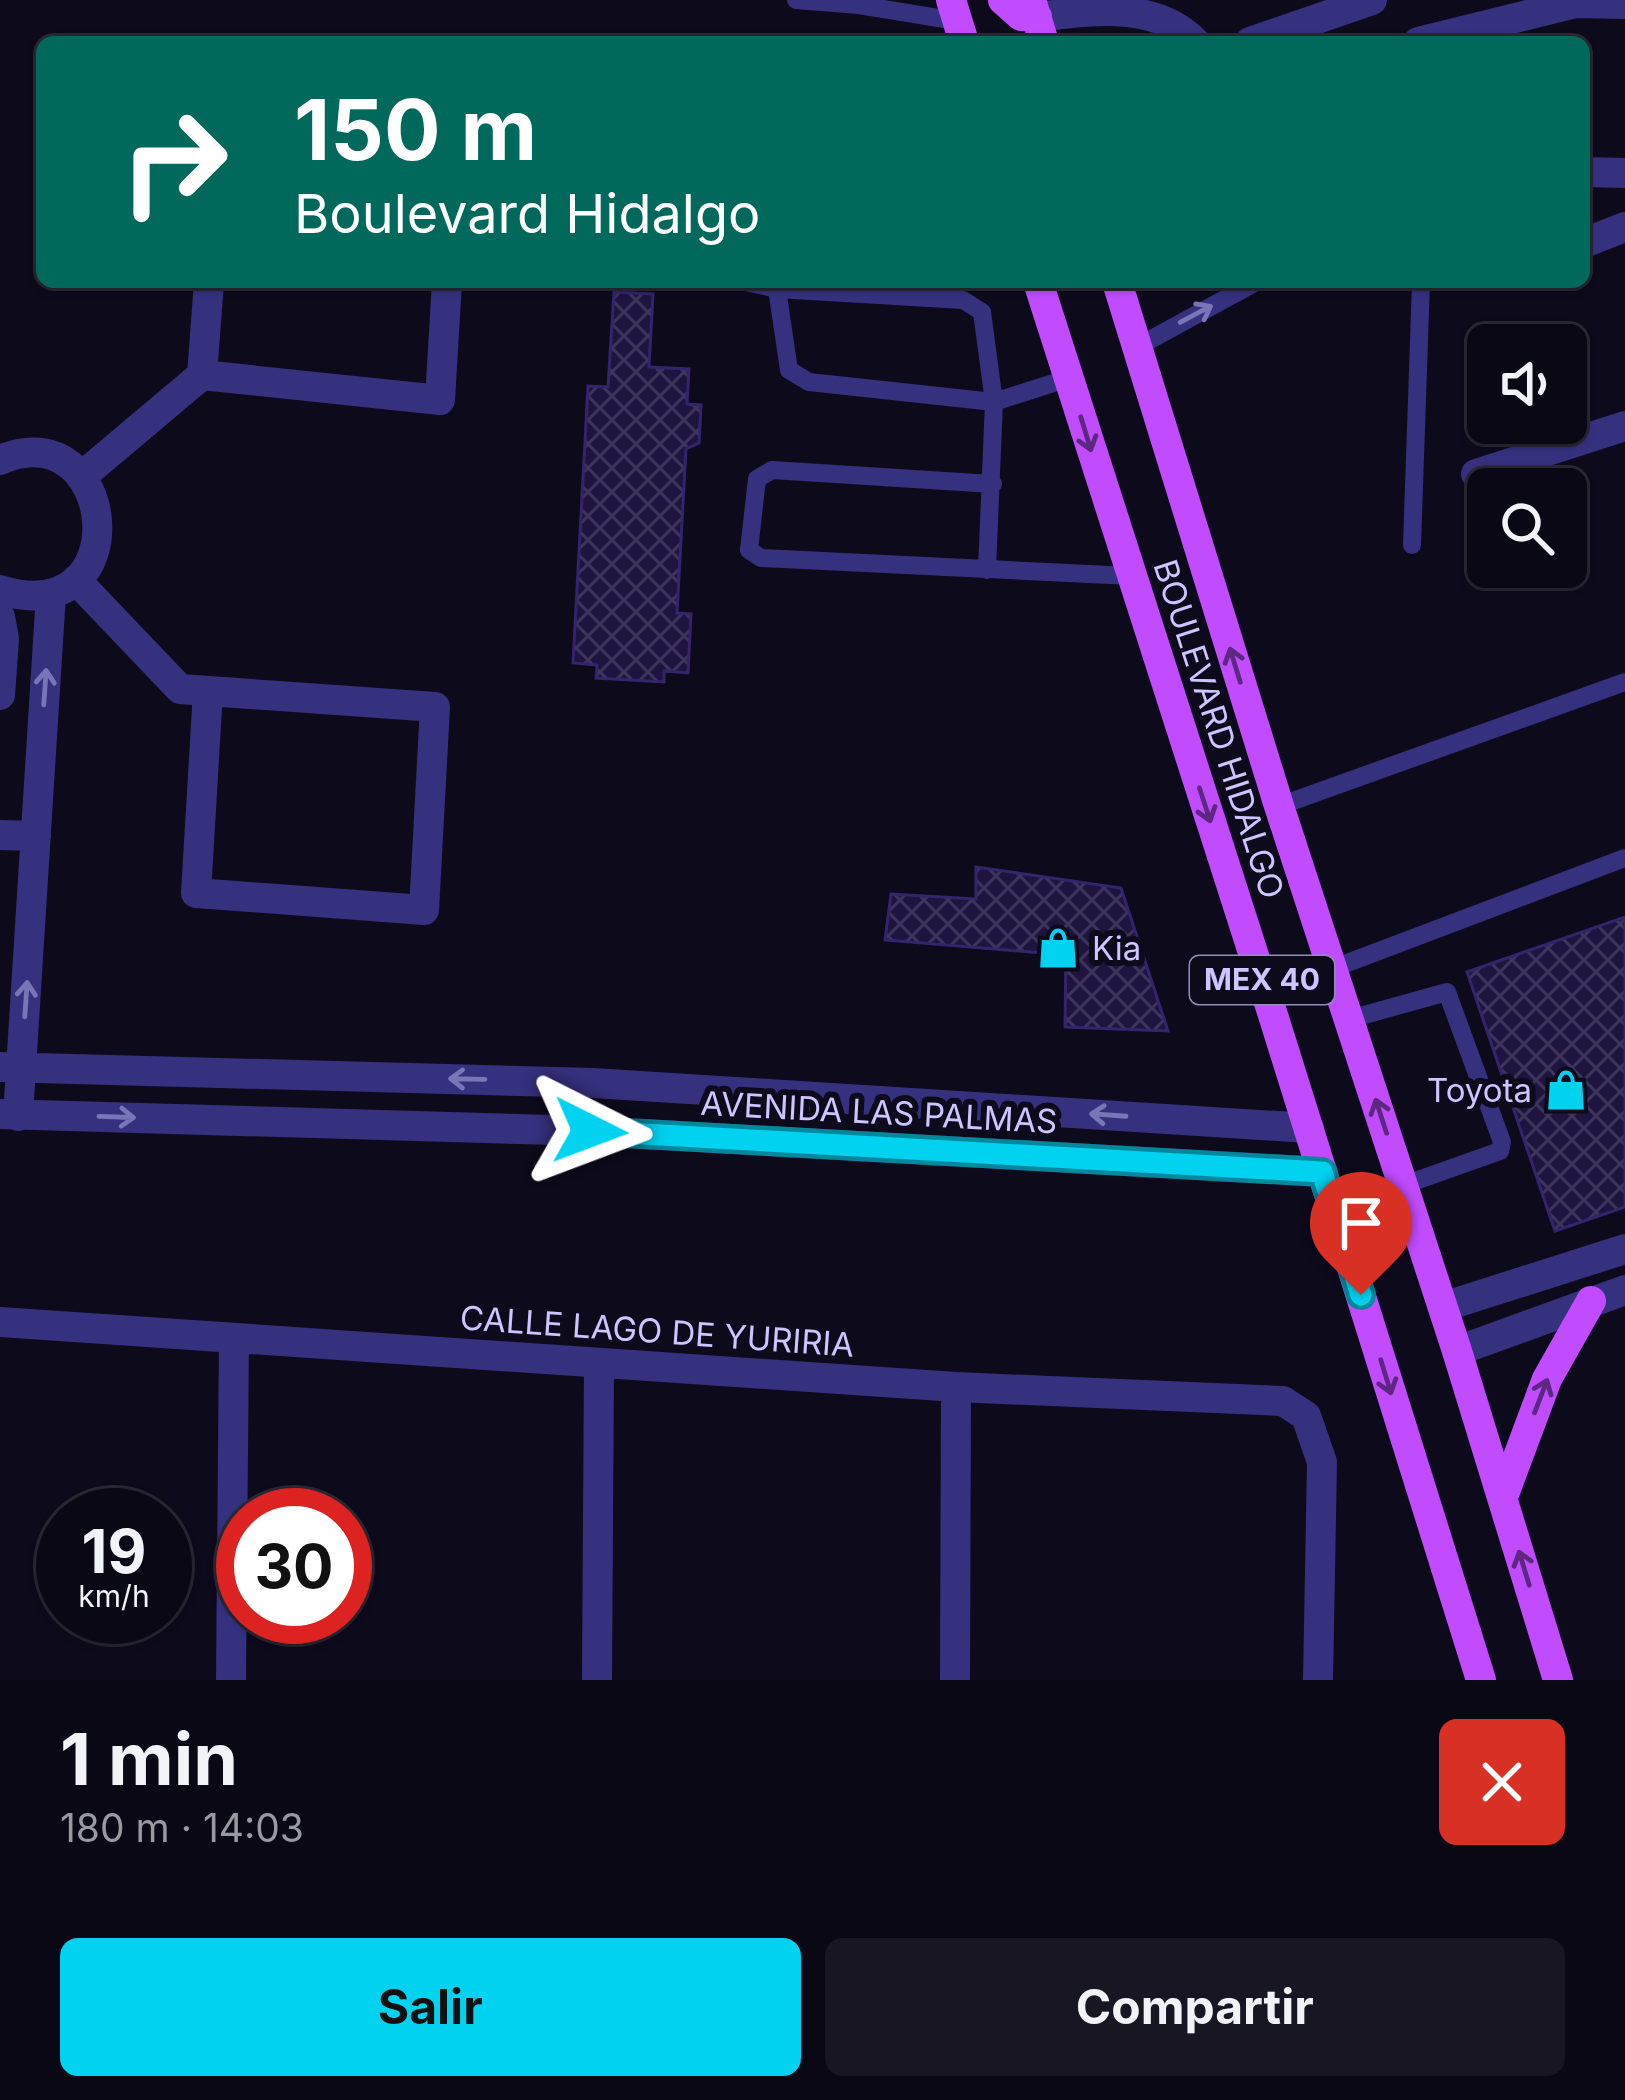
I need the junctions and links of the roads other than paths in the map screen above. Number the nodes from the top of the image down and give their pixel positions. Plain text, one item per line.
1 (796, 0) edge
2 (1004, 0) edge
3 (1372, 0) edge
4 (1625, 4) edge
5 (1038, 20) edge
6 (957, 21) edge
7 (1190, 36) edge
8 (1267, 36) edge
9 (1445, 36) edge
10 (1590, 170) edge
11 (1625, 173) edge
12 (1625, 227) edge
13 (1590, 241) edge
14 (209, 288) edge
15 (447, 288) edge
16 (773, 288) edge
17 (1040, 288) edge
18 (1119, 288) edge
19 (1245, 288) edge
20 (1421, 288) edge
21 (777, 289) junction
22 (1137, 346) junction
23 (202, 375) junction
24 (1069, 378) junction
25 (994, 402) junction
26 (1625, 426) edge
27 (0, 460) edge
28 (1495, 468) edge
29 (82, 477) junction
30 (993, 484) junction
31 (1412, 545) dead end
32 (987, 570) junction
33 (1131, 576) junction
34 (63, 587) junction
35 (0, 590) edge
36 (0, 617) edge
37 (1625, 682) edge
38 (208, 691) junction
39 (0, 695) edge
40 (1279, 806) junction
41 (0, 835) edge
42 (36, 836) junction
43 (1625, 858) edge
44 (1334, 968) junction
45 (1350, 1019) junction
46 (11, 1067) edge
47 (593, 1083) junction
48 (9, 1115) edge
49 (1191, 1120) junction
50 (1309, 1128) junction
51 (590, 1131) junction
52 (1189, 1165) junction
53 (1322, 1172) junction
54 (1404, 1185) junction
55 (1625, 1249) edge
56 (1625, 1290) edge
57 (1591, 1301) junction
58 (1443, 1307) junction
59 (0, 1322) edge
60 (234, 1338) junction
61 (1457, 1351) junction
62 (599, 1363) junction
63 (956, 1387) junction
64 (1503, 1497) junction
65 (231, 1680) edge
66 (597, 1680) edge
67 (956, 1680) edge
68 (1318, 1680) edge
69 (1481, 1680) edge
70 (1558, 1680) edge

1 - 6 lane
2 - 5 main road
3 - 8 street
4 - 9 street
5 - 7 street
10 - 11 street
12 - 13 street
14 - 23 street
15 - 23 street
16 - 21 lane
17 - 24 main road, BOULEVARD HIDALGO / MEX 40
18 - 22 main road, BOULEVARD HIDALGO / MEX 40
22 -> 19 lane
20 - 31 lane
21 - 25 lane
21 - 25 lane
40 -> 22 main road, BOULEVARD HIDALGO / MEX 40
23 - 29 street
24 - 25 lane
24 -> 33 main road, BOULEVARD HIDALGO / MEX 40
25 - 30 lane
26 - 28 street
27 - 29 street
29 - 34 street
30 - 32 lane
30 - 32 lane
32 - 33 lane
33 -> 50 main road, BOULEVARD HIDALGO / MEX 40
34 - 35 street
34 - 38 street
42 -> 34 street
36 - 39 street
37 - 40 lane
38 - 38 street
40 - 44 main road, BOULEVARD HIDALGO / MEX 40
41 - 42 street
46 -> 42 street
43 - 44 lane
44 - 45 main road, BOULEVARD HIDALGO / MEX 40
54 -> 45 main road, BOULEVARD HIDALGO / MEX 40
45 - 54 lane
47 -> 46 street, AVENIDA LAS PALMAS
46 - 48 street
49 -> 47 street, AVENIDA LAS PALMAS
47 - 51 street
48 -> 51 street, AVENIDA LAS PALMAS
49 - 50 street, AVENIDA LAS PALMAS
49 - 52 street
50 - 53 main road, BOULEVARD HIDALGO / MEX 40
51 - 52 street, AVENIDA LAS PALMAS
52 - 53 street, AVENIDA LAS PALMAS
53 -> 69 main road, BOULEVARD HIDALGO / MEX 40
54 - 58 main road, BOULEVARD HIDALGO / MEX 40
55 - 58 street
56 - 57 street
57 - 61 street
64 -> 57 main road
58 - 61 main road, BOULEVARD HIDALGO / MEX 40
59 - 60 street, CALLE LAGO DE YURIRIA
60 - 62 street, CALLE LAGO DE YURIRIA
60 - 65 street
61 - 64 main road, BOULEVARD HIDALGO / MEX 40
62 - 63 street, CALLE LAGO DE YURIRIA
62 - 66 street
63 - 67 street
63 - 68 street, CALLE LAGO DE YURIRIA
70 -> 64 main road, BOULEVARD HIDALGO / MEX 40

